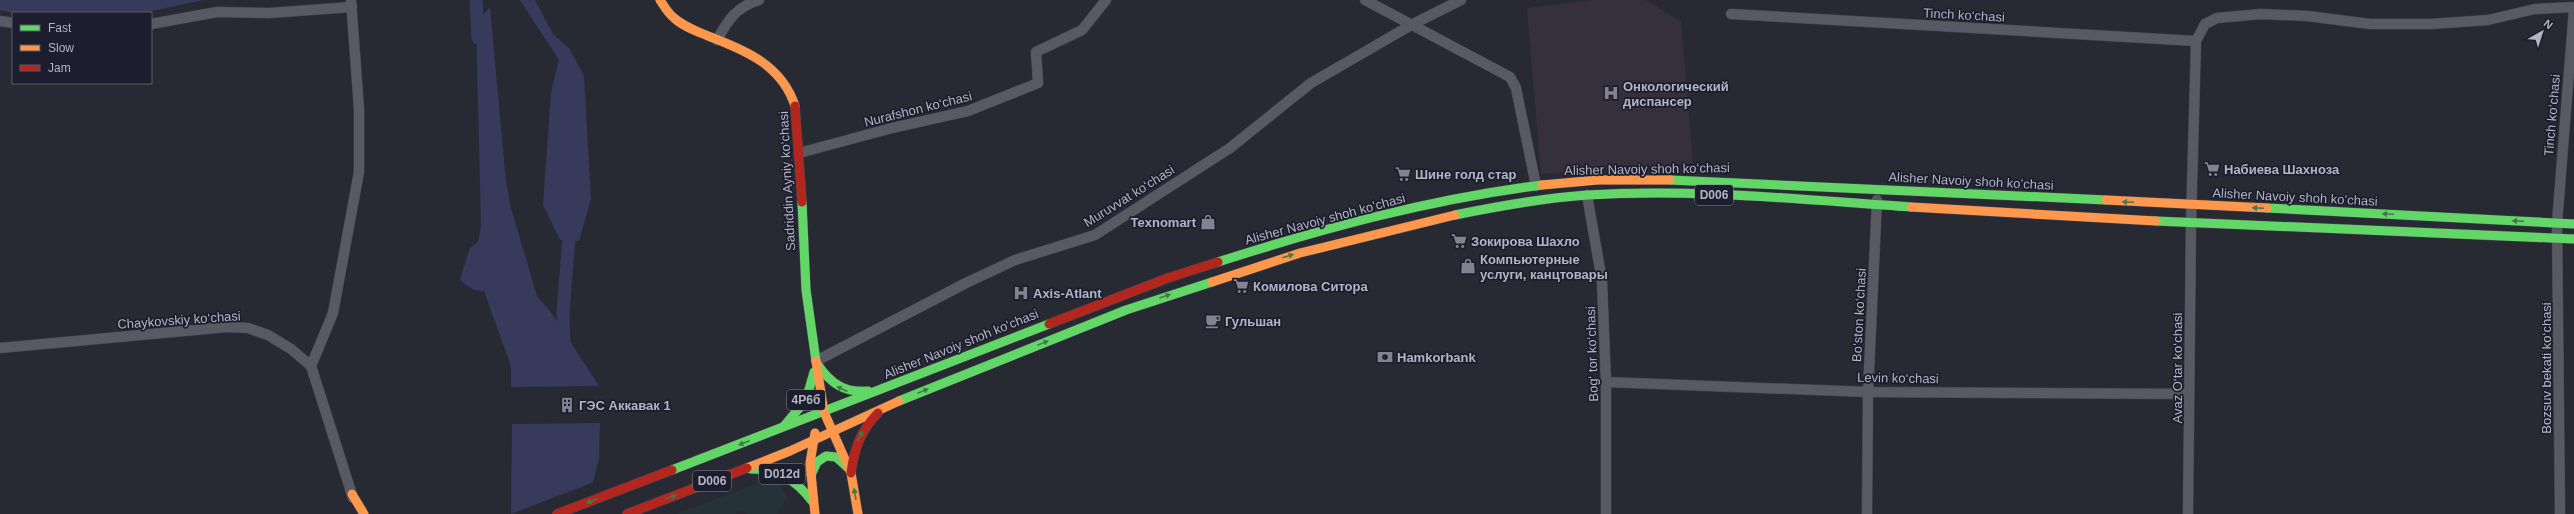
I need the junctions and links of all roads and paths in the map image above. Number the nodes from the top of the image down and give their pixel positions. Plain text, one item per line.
1 (660, 0) edge
2 (759, 0) edge
3 (1106, 0) edge
4 (1365, 0) edge
5 (1461, 0) edge
6 (2573, 0) edge
7 (352, 4) edge
8 (2574, 7) edge
9 (1731, 14) dead end
10 (0, 21) edge
11 (12, 23) edge
12 (152, 24) edge
13 (1412, 24) junction
14 (717, 40) junction
15 (2196, 41) junction
16 (800, 153) junction
17 (1536, 186) junction
18 (1877, 190) junction
19 (1588, 195) junction
20 (1877, 203) junction
21 (2191, 205) junction
22 (2191, 223) junction
23 (2557, 223) junction
24 (2574, 224) edge
25 (2558, 238) junction
26 (2574, 239) edge
27 (0, 348) edge
28 (816, 362) junction
29 (311, 366) junction
30 (1606, 382) junction
31 (879, 390) junction
32 (1868, 392) junction
33 (2189, 394) junction
34 (887, 406) junction
35 (824, 412) junction
36 (833, 431) junction
37 (783, 435) junction
38 (812, 441) junction
39 (790, 451) junction
40 (742, 470) junction
41 (851, 473) junction
42 (810, 482) junction
43 (352, 494) junction
44 (813, 501) junction
45 (631, 513) edge
46 (355, 514) edge
47 (359, 514) edge
48 (364, 514) edge
49 (557, 514) edge
50 (815, 514) edge
51 (858, 514) edge
52 (1606, 514) edge
53 (1867, 514) edge
54 (2188, 514) edge
55 (2560, 514) edge

1 - 14 main road, Sadriddin Ayniy ko‘chasi
2 - 14 street
3 - 16 street, Nurafshon ko‘chasi
4 - 13 street
5 - 13 street, Muruvvat ko‘chasi
6 - 8 street, Tinch ko‘chasi
7 - 12 street
7 - 29 street
8 - 15 street
8 - 23 street, Tinch ko‘chasi
9 - 15 street, Tinch ko‘chasi
10 - 11 street
13 - 17 street
13 - 28 street, Muruvvat ko‘chasi
14 - 16 main road, Sadriddin Ayniy ko‘chasi
15 - 21 street
16 - 28 main road, Sadriddin Ayniy ko‘chasi
17 - 18 main road, Alisher Navoiy shoh koʻchasi / D006
17 - 31 main road, Alisher Navoiy shoh koʻchasi / D006
18 - 20 street, Bo‘ston ko‘chasi
21 -> 18 main road, Alisher Navoiy shoh koʻchasi / D006
19 - 20 main road, Alisher Navoiy shoh koʻchasi / D006
19 - 30 street, Bog‘ tor ko‘chasi
34 -> 19 main road, Alisher Navoiy shoh koʻchasi / D006
20 - 22 main road, Alisher Navoiy shoh koʻchasi / D006
20 - 32 street, Bo‘ston ko‘chasi
21 - 22 street
23 -> 21 main road, Alisher Navoiy shoh koʻchasi / D006
22 - 25 main road, Alisher Navoiy shoh koʻchasi / D006
22 - 33 street, Avaz O‘tar ko‘chasi
23 - 24 main road, Alisher Navoiy shoh koʻchasi / D006
23 - 25 street, Bozsuv bekati ko‘chasi
25 - 26 main road, Alisher Navoiy shoh koʻchasi / D006
25 - 55 street, Bozsuv bekati ko‘chasi
27 - 29 street, Chaykovskiy ko‘chasi
31 -> 28 main road
28 - 35 main road, Sadriddin Ayniy ko‘chasi
28 - 37 main road, 4Р6б
29 - 43 street
30 - 32 street, Levin ko‘chasi
30 - 52 street, Bog‘ tor ko‘chasi
31 - 35 main road, Alisher Navoiy shoh koʻchasi / D006
32 - 33 street, Levin ko‘chasi
32 - 53 street, Bo‘ston ko‘chasi
33 - 54 street, Avaz O‘tar ko‘chasi
34 - 36 main road, Alisher Navoiy shoh koʻchasi / D006
41 -> 34 main road
35 - 36 main road
35 - 37 main road, Alisher Navoiy shoh koʻchasi / D006
35 - 38 main road, D012d
36 - 38 main road, Alisher Navoiy shoh koʻchasi / D006
36 - 41 main road
37 - 39 main road
37 -> 49 main road, Alisher Navoiy shoh koʻchasi / D006
38 - 39 main road, Alisher Navoiy shoh koʻchasi / D006
38 - 42 main road, D012d
39 - 40 main road, Alisher Navoiy shoh koʻchasi / D006
40 - 44 main road, D012d
45 -> 40 main road, Alisher Navoiy shoh koʻchasi / D006
41 - 42 main road
51 -> 41 main road
42 - 44 main road, D012d
43 - 46 main road
43 - 47 street
43 - 48 main road
44 - 50 main road, D012d

